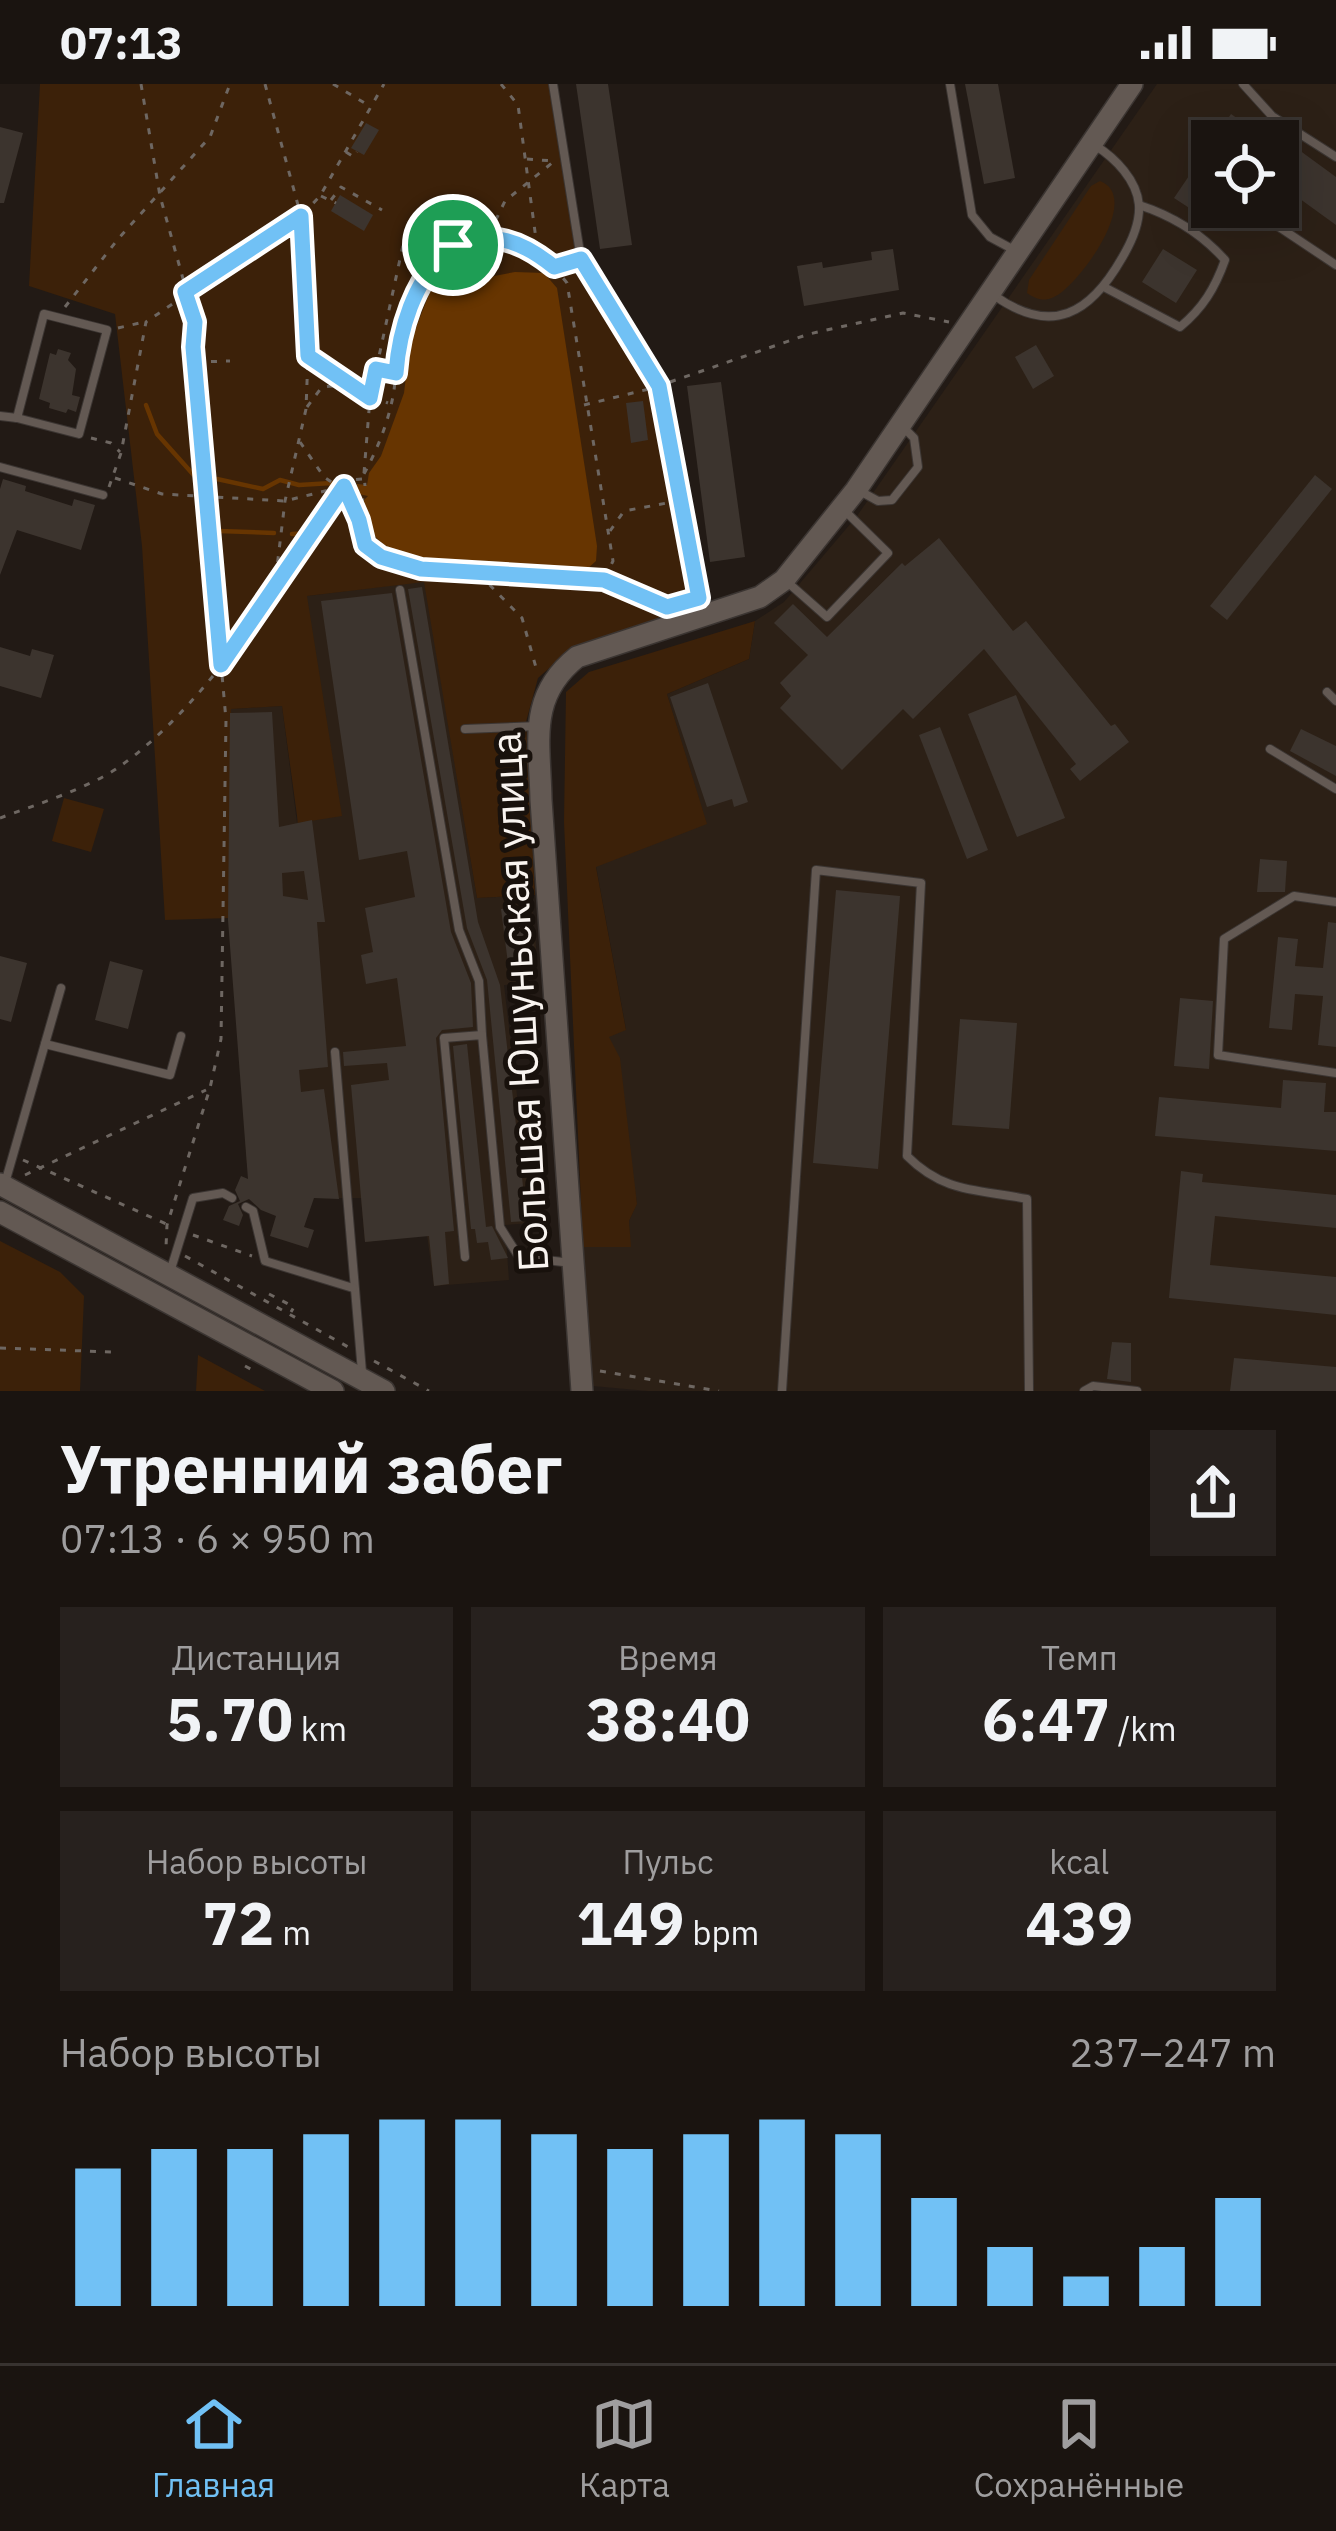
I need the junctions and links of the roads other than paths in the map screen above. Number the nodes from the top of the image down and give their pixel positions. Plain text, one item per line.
1 (553, 84) edge
2 (950, 84) edge
3 (1132, 84) edge
4 (1243, 84) edge
5 (1272, 116) junction
6 (1272, 120) edge
7 (1092, 144) junction
8 (1336, 157) edge
9 (1139, 205) junction
10 (1281, 228) edge
11 (1017, 252) junction
12 (1336, 265) edge
13 (1104, 286) junction
14 (988, 292) junction
15 (0, 416) edge
16 (16, 418) junction
17 (900, 424) junction
18 (0, 467) edge
19 (856, 490) junction
20 (103, 495) dead end
21 (842, 508) junction
22 (784, 580) junction
23 (400, 590) dead end
24 (700, 607) junction
25 (1327, 692) dead end
26 (1336, 700) edge
27 (540, 726) junction
28 (464, 729) dead end
29 (1270, 749) dead end
30 (1336, 789) edge
31 (1336, 902) edge
32 (61, 988) dead end
33 (482, 1035) junction
34 (181, 1036) dead end
35 (45, 1043) junction
36 (335, 1052) dead end
37 (1336, 1073) edge
38 (9, 1182) edge
39 (232, 1198) dead end
40 (246, 1207) dead end
41 (0, 1212) edge
42 (465, 1257) dead end
43 (573, 1264) junction
44 (167, 1265) junction
45 (353, 1288) junction
46 (363, 1380) junction
47 (581, 1380) edge
48 (333, 1391) edge
49 (384, 1391) edge
50 (782, 1391) edge
51 (1029, 1391) edge
52 (1084, 1391) edge
53 (1137, 1391) edge

1 - 24 lane
2 - 11 lane
3 - 7 street, Большая Юшуньская улица
4 - 5 lane
5 - 6 lane
5 - 8 lane
7 - 9 lane
7 - 11 street, Большая Юшуньская улица
9 - 13 lane
9 - 13 lane
10 - 12 lane
11 - 14 street, Большая Юшуньская улица
13 - 14 lane
14 - 17 street, Большая Юшуньская улица
15 - 16 lane
16 - 16 lane
17 - 19 street, Большая Юшуньская улица
17 - 19 lane
18 - 20 lane
19 - 21 street, Большая Юшуньская улица
21 - 22 street, Большая Юшуньская улица
21 - 22 lane
22 - 24 street, Большая Юшуньская улица
23 - 33 lane
24 - 27 street, Большая Юшуньская улица
25 - 26 lane
27 - 28 lane
27 - 43 street, Большая Юшуньская улица
29 - 30 lane
31 - 37 lane
32 - 35 lane
33 - 42 lane
33 - 43 lane
34 - 35 lane
35 - 38 lane
36 - 45 lane
38 - 44 street
39 - 44 lane
40 - 45 lane
41 - 48 street
43 - 47 street, Большая Юшуньская улица
44 - 46 street
45 - 46 lane
46 - 49 street
50 - 51 lane
52 - 53 lane

